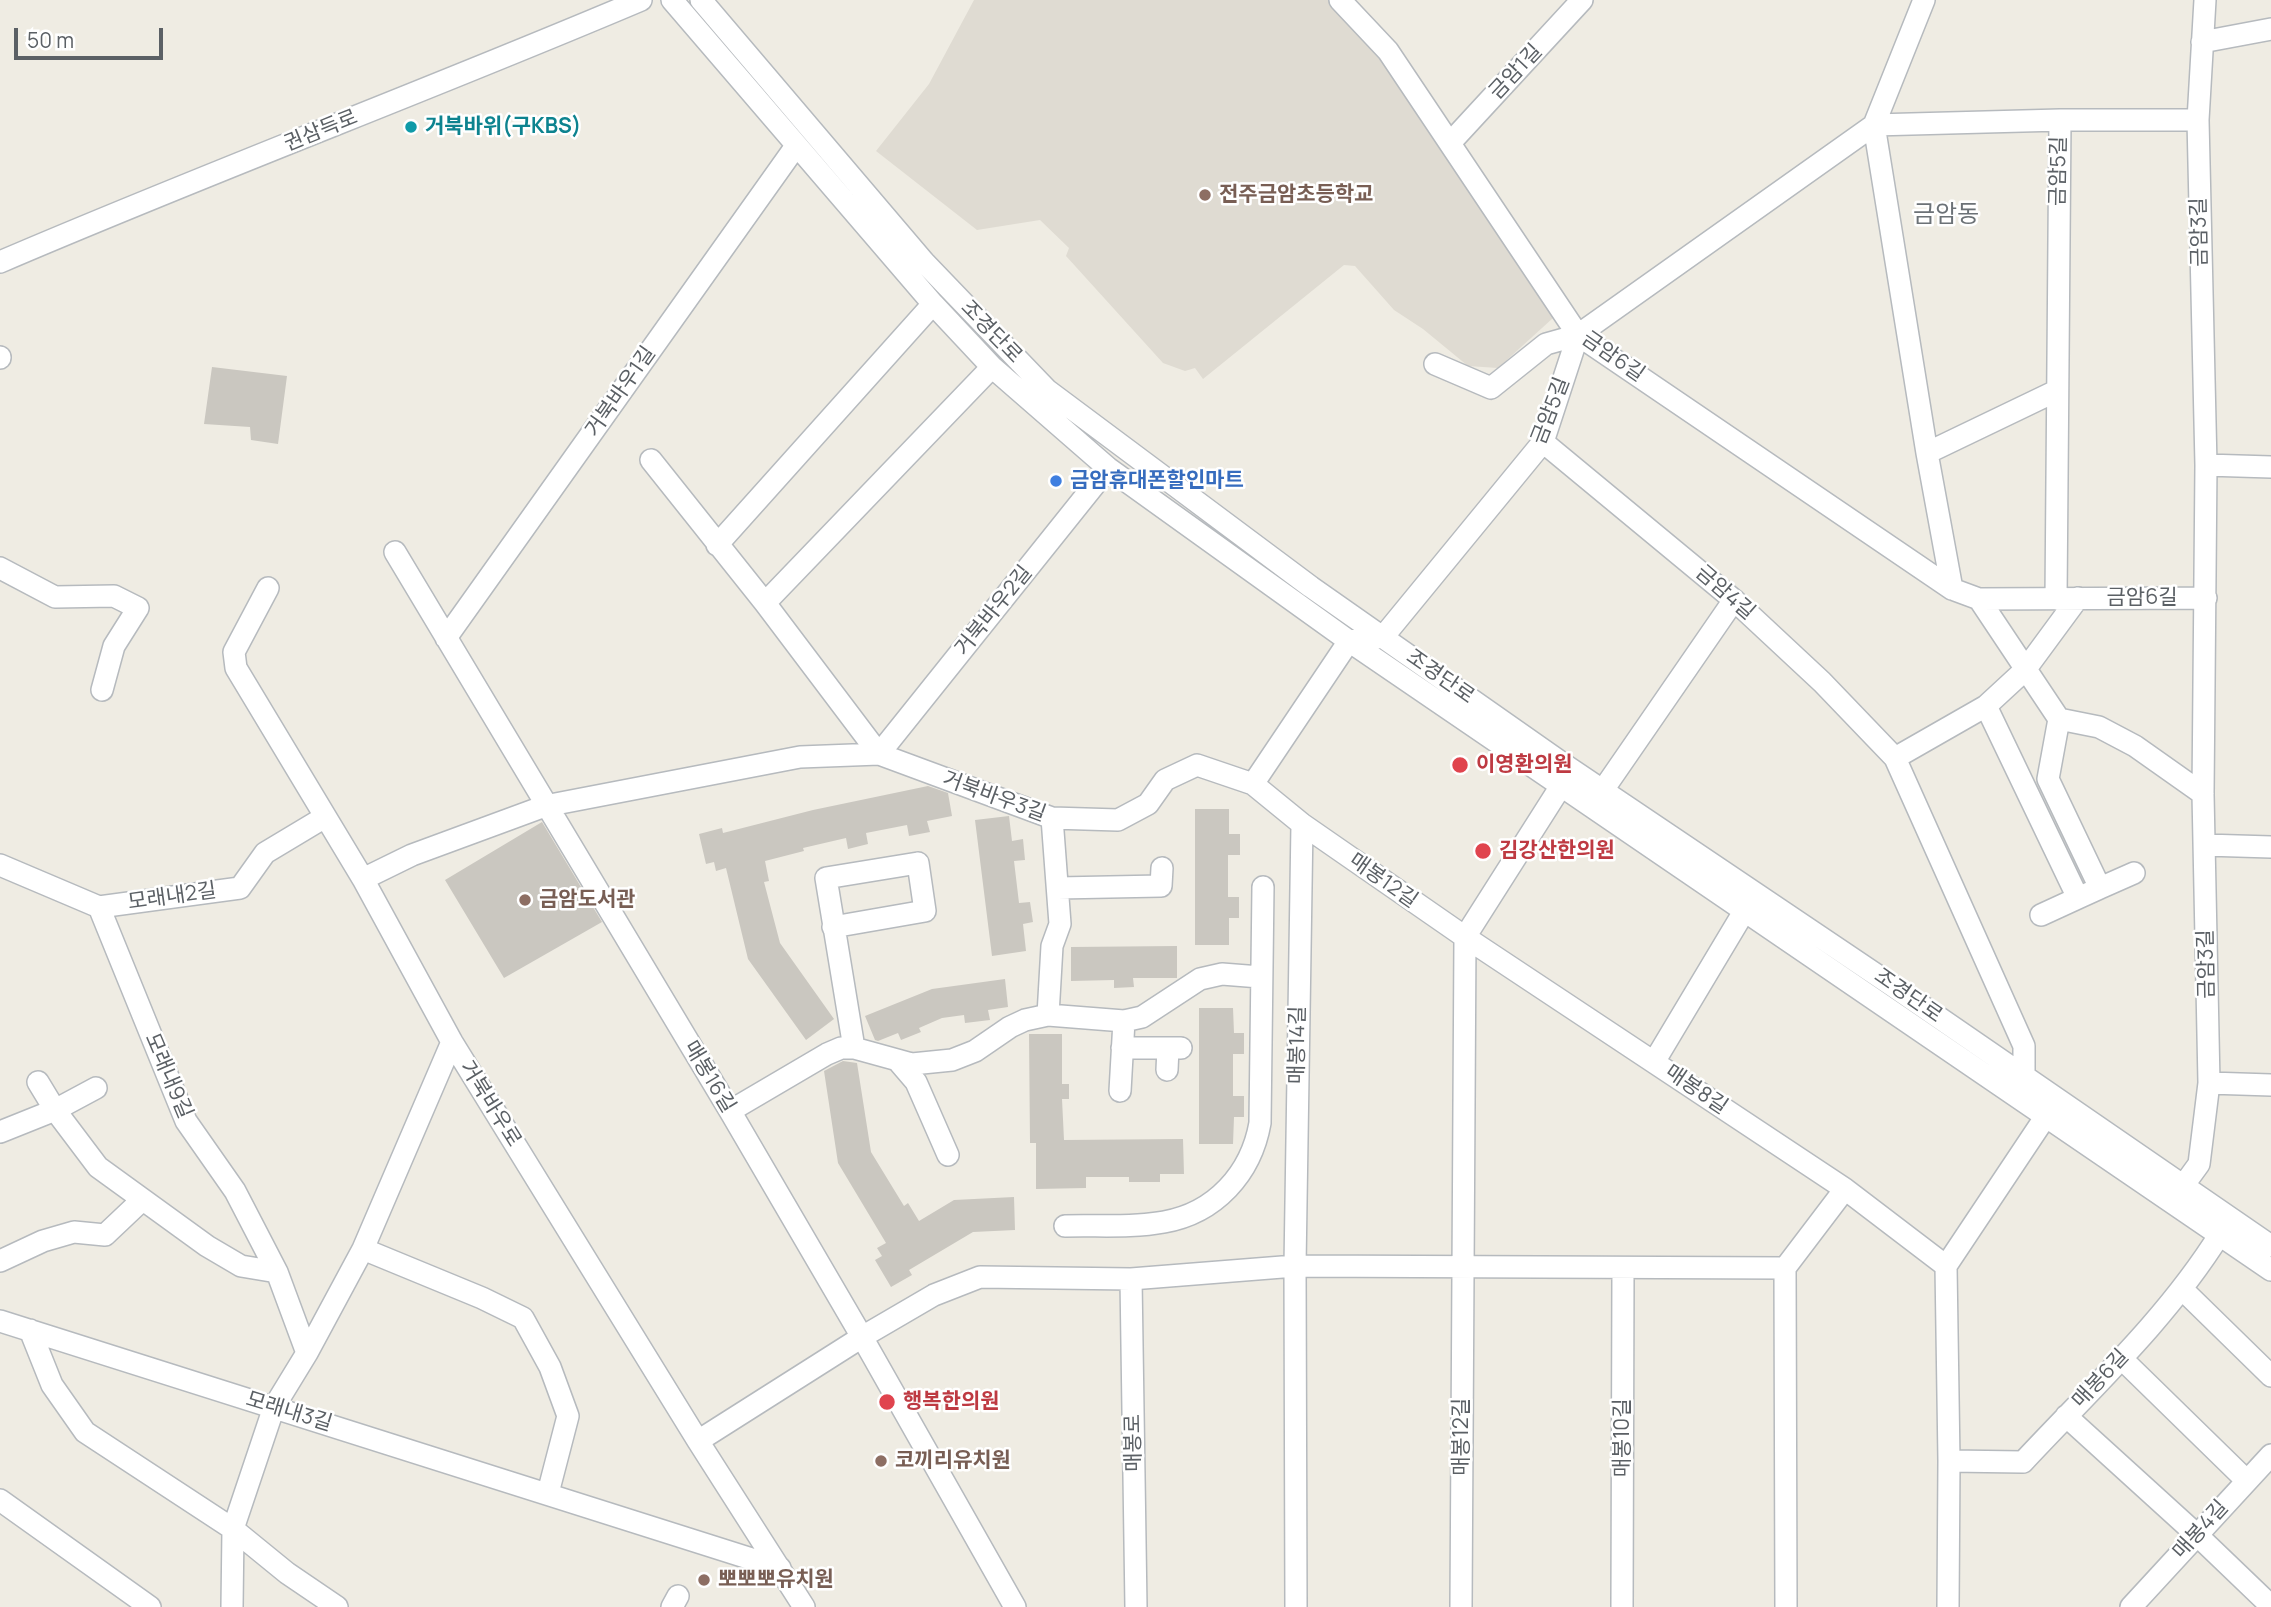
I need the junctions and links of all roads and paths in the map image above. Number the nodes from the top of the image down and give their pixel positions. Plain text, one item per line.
1 (641, 0) edge
2 (673, 0) edge
3 (701, 0) edge
4 (1340, 0) edge
5 (1582, 0) edge
6 (1924, 0) edge
7 (2205, 0) edge
8 (2271, 29) edge
9 (2202, 42) junction
10 (2060, 120) junction
11 (2198, 120) junction
12 (1874, 125) junction
13 (1450, 143) junction
14 (796, 146) junction
15 (0, 262) edge
16 (933, 304) junction
17 (1578, 335) junction
18 (1435, 364) dead end
19 (992, 367) junction
20 (2056, 391) junction
21 (1543, 442) junction
22 (1927, 453) junction
23 (651, 460) dead end
24 (2206, 465) junction
25 (2271, 467) edge
26 (1108, 468) junction
27 (717, 545) junction
28 (395, 552) dead end
29 (0, 568) edge
30 (268, 588) dead end
31 (1952, 589) junction
32 (2078, 598) junction
33 (2206, 598) junction
34 (1979, 599) junction
35 (2056, 599) junction
36 (1734, 600) junction
37 (765, 603) junction
38 (1383, 637) junction
39 (446, 638) junction
40 (1349, 642) junction
41 (2025, 670) junction
42 (102, 690) dead end
43 (1986, 706) junction
44 (2059, 719) junction
45 (879, 754) junction
46 (1895, 758) junction
47 (1253, 784) junction
48 (1561, 786) junction
49 (1602, 790) junction
50 (2203, 794) junction
51 (545, 806) junction
52 (325, 817) junction
53 (1052, 818) junction
54 (1302, 824) junction
55 (2205, 845) junction
56 (2271, 847) edge
57 (0, 865) edge
58 (1161, 868) dead end
59 (2134, 873) dead end
60 (363, 880) junction
61 (1263, 887) dead end
62 (1058, 888) junction
63 (2100, 888) junction
64 (2078, 898) junction
65 (99, 907) junction
66 (1745, 910) junction
67 (2041, 915) dead end
68 (833, 927) junction
69 (1465, 937) junction
70 (1260, 977) junction
71 (1048, 1015) junction
72 (1124, 1021) junction
73 (452, 1042) junction
74 (854, 1048) junction
75 (1122, 1048) junction
76 (898, 1061) junction
77 (1654, 1062) junction
78 (1167, 1070) dead end
79 (2024, 1077) junction
80 (38, 1082) dead end
81 (2209, 1083) junction
82 (2271, 1085) edge
83 (96, 1088) dead end
84 (1120, 1091) dead end
85 (2051, 1108) junction
86 (55, 1110) junction
87 (730, 1111) junction
88 (0, 1132) edge
89 (948, 1155) dead end
90 (2183, 1186) junction
91 (1845, 1189) junction
92 (142, 1200) junction
93 (1065, 1226) dead end
94 (2220, 1234) junction
95 (2271, 1246) edge
96 (363, 1249) junction
97 (0, 1261) edge
98 (1295, 1266) junction
99 (1946, 1266) junction
100 (1464, 1267) junction
101 (1785, 1268) junction
102 (1623, 1269) junction
103 (2271, 1270) edge
104 (277, 1272) junction
105 (1131, 1279) junction
106 (2182, 1289) junction
107 (0, 1321) edge
108 (30, 1330) junction
109 (862, 1337) junction
110 (307, 1353) junction
111 (2121, 1358) junction
112 (2271, 1376) edge
113 (274, 1408) junction
114 (2066, 1416) junction
115 (698, 1441) junction
116 (2271, 1455) edge
117 (1950, 1461) junction
118 (2246, 1480) junction
119 (548, 1493) junction
120 (0, 1500) edge
121 (233, 1529) junction
122 (2197, 1535) junction
123 (780, 1568) junction
124 (149, 1606) edge
125 (2271, 1606) edge
126 (232, 1607) edge
127 (337, 1607) edge
128 (804, 1607) edge
129 (1015, 1607) edge
130 (1136, 1607) edge
131 (1296, 1607) edge
132 (1461, 1607) edge
133 (1622, 1607) edge
134 (1786, 1607) edge
135 (1948, 1607) edge
136 (2131, 1607) edge

1 - 15 street, 권삼득로
2 - 14 street, 조경단로
3 - 38 street, 조경단로
4 - 13 street, 금암6길
5 - 13 street, 금암1길
6 - 12 street
7 - 9 street, 금암3길
8 - 9 street
9 - 11 street, 금암3길
10 - 11 street, 금암5길
10 - 12 street, 금암5길
10 - 20 street, 금암5길
11 - 24 street, 금암3길
12 - 17 street
12 - 22 street
13 - 17 street, 금암6길
14 - 16 street, 조경단로
14 - 39 street, 거북바우1길
16 - 19 street, 조경단로
16 - 27 street
17 - 18 street
17 - 21 street, 금암5길
17 - 31 street, 금암6길
19 - 26 street, 조경단로
19 - 37 street
20 - 22 street
20 - 35 street
21 - 36 street, 금암4길
21 - 38 street, 금암5길
22 - 31 street
23 - 27 street
24 - 25 street
24 - 33 street, 금암3길
26 - 40 street, 조경단로
26 - 45 street, 거북바우2길
27 - 37 street
28 - 39 street, 매봉16길
29 - 42 street
30 - 52 street, 거북바우로
31 - 34 street, 금암6길
32 - 33 street, 금암6길
32 - 35 street, 금암6길
32 - 41 street, 금암6길
33 - 50 street, 금암3길
34 - 35 street, 금암6길
34 - 41 street
36 - 46 street, 금암4길
36 - 49 street
37 - 45 street
38 - 40 street
38 - 49 street, 조경단로
39 - 51 street, 매봉16길
40 - 47 street
40 - 48 street, 조경단로
41 - 43 street
41 - 44 street
43 - 46 street
43 - 64 street
44 - 50 street
44 - 63 street
45 - 51 street, 거북바우3길
45 - 53 street, 거북바우3길
46 - 79 street, 금암4길
47 - 53 street, 거북바우3길
47 - 54 street, 매봉12길
48 - 66 street, 조경단로
48 - 69 street
49 - 79 street, 조경단로
50 - 55 street, 금암3길
51 - 60 street, 거북바우3길
51 - 87 street, 매봉16길
52 - 60 street, 거북바우로
52 - 65 street, 모래내2길
53 - 62 street
54 - 69 street, 매봉12길
54 - 98 street, 매봉14길
55 - 56 street
55 - 81 street, 금암3길
57 - 65 street, 모래내2길
58 - 62 street
59 - 63 street
60 - 73 street, 거북바우로
61 - 70 street
62 - 71 street
63 - 64 street
64 - 67 street
65 - 104 street, 모래내9길
66 - 77 street
66 - 85 street, 조경단로
68 - 68 street
68 - 74 street
69 - 77 street, 매봉8길
69 - 100 street, 매봉12길
70 - 72 street
70 - 93 street
71 - 72 street
71 - 76 street
72 - 75 street
73 - 96 street
73 - 115 street, 거북바우로
74 - 76 street
74 - 87 street
75 - 78 street
75 - 84 street
76 - 89 street
77 - 91 street, 매봉8길
79 - 85 street, 조경단로
80 - 86 street
81 - 82 street
81 - 90 street, 금암3길
83 - 86 street
85 - 90 street, 조경단로
85 - 94 street, 조경단로
85 - 99 street
86 - 88 street
86 - 92 street
87 - 109 street, 매봉16길
90 - 95 street, 조경단로
91 - 99 street
91 - 101 street
92 - 97 street
92 - 104 street
94 - 103 street, 조경단로
94 - 106 street, 매봉6길
96 - 110 street
96 - 119 street
98 - 100 street
98 - 105 street
98 - 131 street, 매봉14길
99 - 117 street
100 - 102 street
100 - 132 street, 매봉12길
101 - 102 street
101 - 134 street
102 - 133 street, 매봉10길
104 - 110 street, 모래내9길
105 - 109 street
105 - 130 street, 매봉로
106 - 111 street, 매봉6길
106 - 112 street
107 - 108 street, 모래내3길
108 - 113 street, 모래내3길
108 - 121 street
109 - 115 street
109 - 129 street, 매봉16길
110 - 113 street
111 - 114 street, 매봉6길
111 - 118 street
113 - 119 street, 모래내3길
113 - 121 street
114 - 117 street, 매봉6길
114 - 122 street
115 - 123 street, 거북바우로
116 - 118 street, 매봉4길
117 - 135 street
118 - 122 street, 매봉4길
119 - 123 street, 모래내3길
120 - 124 street
121 - 126 street
121 - 127 street
122 - 125 street
122 - 136 street, 매봉4길
123 - 128 street, 거북바우로

